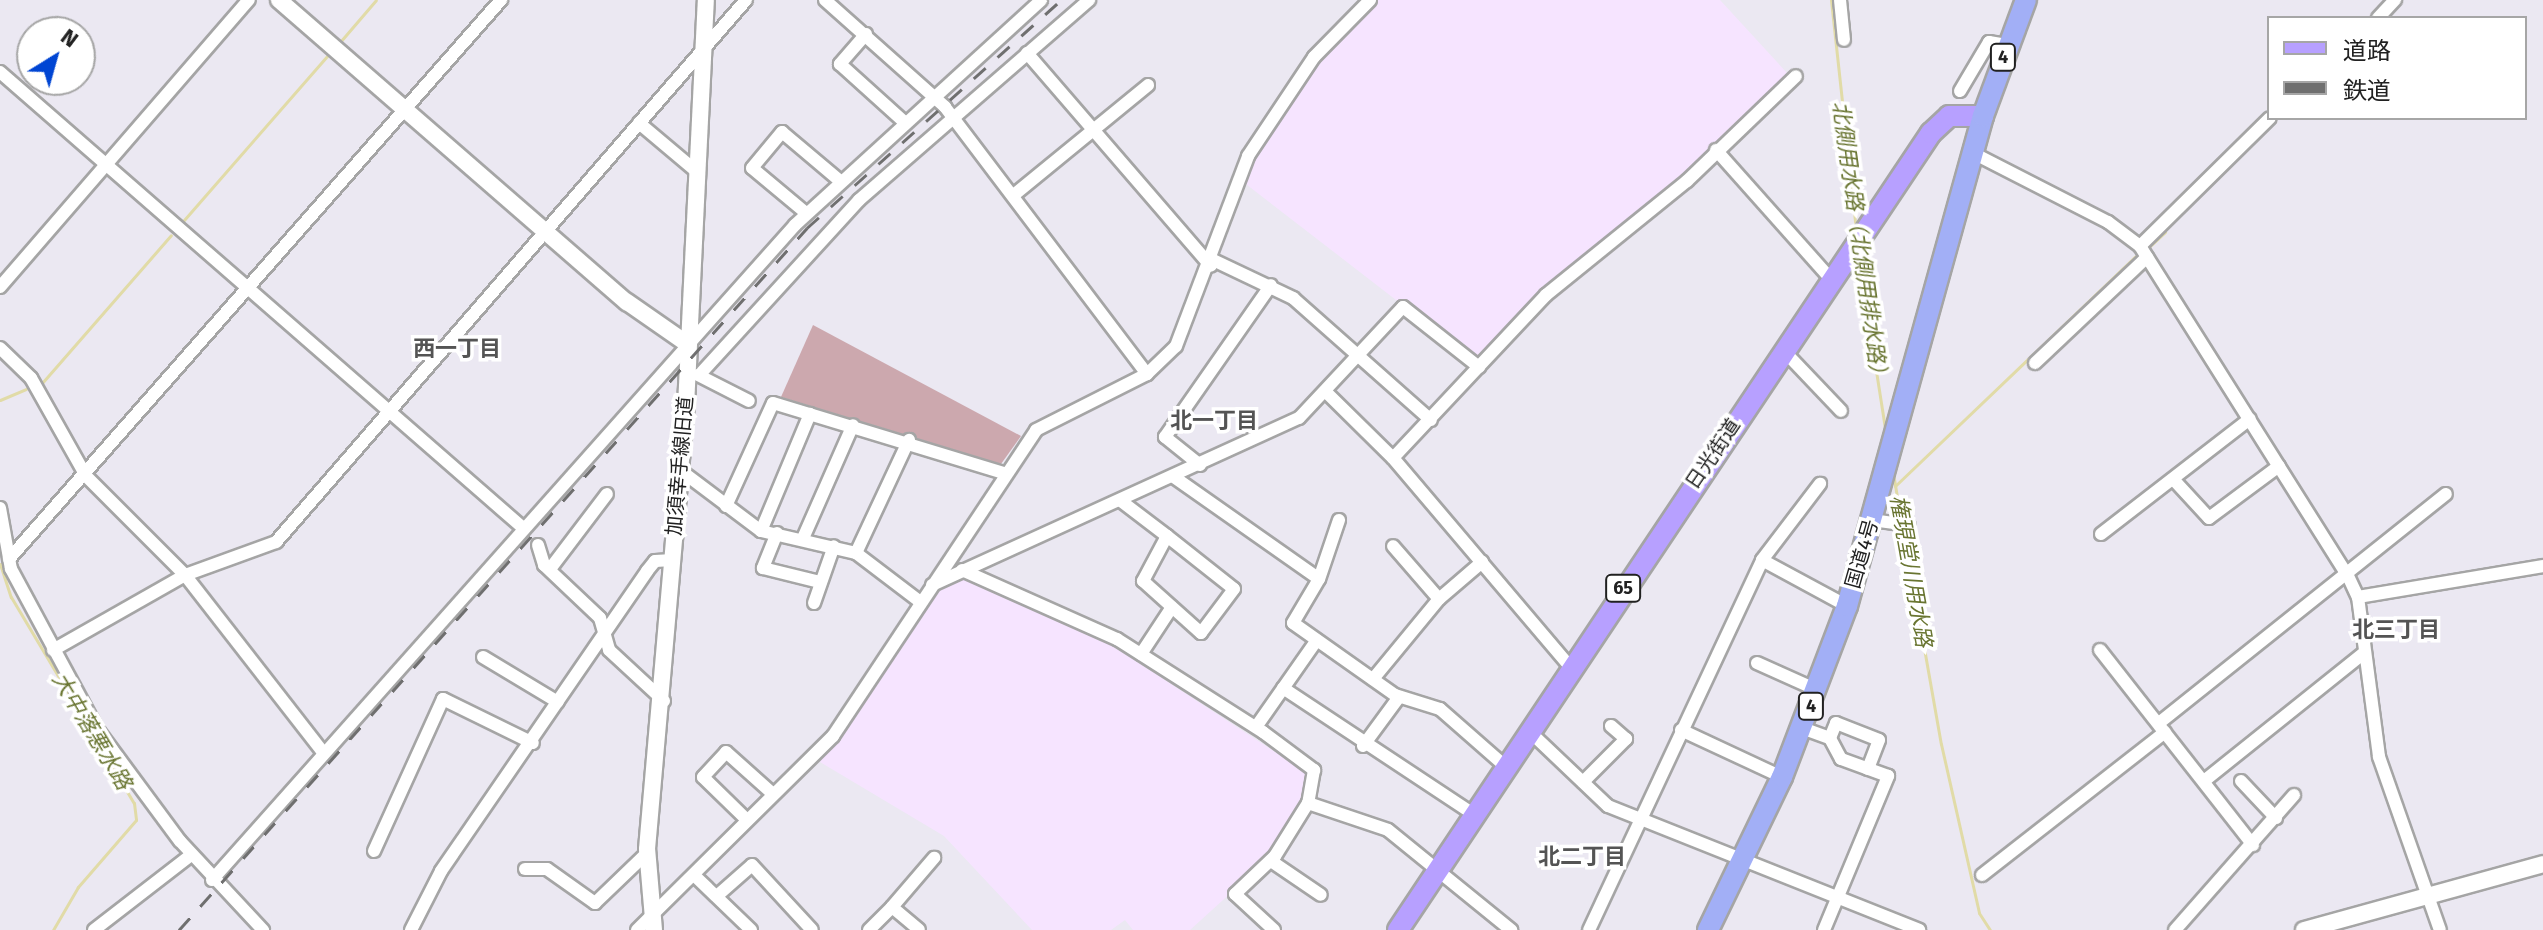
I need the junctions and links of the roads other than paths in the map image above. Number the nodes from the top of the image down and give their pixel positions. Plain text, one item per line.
1 (249, 0) edge
2 (279, 0) edge
3 (501, 0) edge
4 (706, 0) edge
5 (746, 0) edge
6 (825, 0) edge
7 (1041, 0) edge
8 (1089, 0) edge
9 (1370, 0) edge
10 (1840, 0) edge
11 (2026, 0) edge
12 (2395, 0) edge
13 (2380, 16) edge
14 (866, 34) junction
15 (1844, 40) dead end
16 (2007, 45) junction
17 (703, 49) junction
18 (1027, 53) junction
19 (0, 72) edge
20 (1796, 76) dead end
21 (1148, 85) dead end
22 (1960, 91) dead end
23 (931, 93) junction
24 (406, 110) junction
25 (951, 115) junction
26 (1983, 116) junction
27 (902, 120) junction
28 (2268, 120) edge
29 (639, 123) junction
30 (1092, 132) junction
31 (1716, 150) junction
32 (1973, 153) junction
33 (106, 165) junction
34 (696, 171) junction
35 (839, 180) junction
36 (1015, 194) junction
37 (806, 213) junction
38 (546, 230) junction
39 (2144, 252) junction
40 (1212, 263) junction
41 (1831, 279) junction
42 (1271, 285) junction
43 (0, 287) edge
44 (249, 290) junction
45 (686, 343) junction
46 (0, 348) edge
47 (1783, 350) junction
48 (1361, 356) junction
49 (2035, 363) dead end
50 (1479, 367) junction
51 (702, 372) junction
52 (1147, 374) junction
53 (687, 382) junction
54 (1328, 394) junction
55 (749, 401) dead end
56 (389, 411) junction
57 (1841, 411) dead end
58 (810, 414) junction
59 (2250, 419) junction
60 (1431, 420) junction
61 (853, 425) junction
62 (909, 440) junction
63 (1393, 458) junction
64 (1200, 465) junction
65 (2279, 466) junction
66 (680, 470) junction
67 (1004, 473) junction
68 (86, 476) junction
69 (1174, 477) junction
70 (2173, 479) junction
71 (1820, 484) dead end
72 (607, 494) dead end
73 (2446, 494) dead end
74 (1121, 501) junction
75 (726, 506) junction
76 (0, 508) edge
77 (1339, 520) dead end
78 (1872, 520) junction
79 (1909, 525) dead end
80 (523, 528) junction
81 (761, 531) junction
82 (777, 533) junction
83 (2101, 534) dead end
84 (804, 536) junction
85 (1167, 536) junction
86 (538, 545) dead end
87 (834, 546) junction
88 (1393, 546) dead end
89 (856, 553) junction
90 (5, 554) edge
91 (673, 560) junction
92 (1762, 560) junction
93 (1482, 562) junction
94 (2543, 566) edge
95 (550, 569) junction
96 (962, 570) junction
97 (185, 575) junction
98 (2348, 576) junction
99 (1319, 579) junction
100 (820, 582) junction
101 (929, 586) junction
102 (2358, 597) junction
103 (1439, 599) junction
104 (918, 600) junction
105 (814, 603) dead end
106 (1847, 606) junction
107 (1172, 607) junction
108 (603, 640) junction
109 (1317, 640) junction
110 (53, 650) junction
111 (2100, 650) dead end
112 (2365, 652) junction
113 (1141, 654) junction
114 (483, 657) dead end
115 (1757, 663) dead end
116 (1570, 667) junction
117 (1373, 679) junction
118 (1283, 688) junction
119 (1817, 690) junction
120 (1399, 697) junction
121 (664, 701) junction
122 (558, 702) junction
123 (1611, 726) dead end
124 (1256, 727) junction
125 (1802, 728) junction
126 (2162, 728) junction
127 (1681, 730) junction
128 (1529, 731) junction
129 (1830, 738) junction
130 (533, 743) junction
131 (1363, 746) junction
132 (323, 752) junction
133 (1506, 767) junction
134 (1868, 769) junction
135 (1782, 777) junction
136 (2204, 781) junction
137 (2241, 781) dead end
138 (1583, 782) junction
139 (773, 794) junction
140 (2294, 795) dead end
141 (1308, 803) junction
142 (1475, 815) junction
143 (1639, 818) junction
144 (2276, 818) junction
145 (746, 819) junction
146 (2253, 845) junction
147 (374, 851) dead end
148 (647, 853) junction
149 (191, 855) junction
150 (934, 858) dead end
151 (1744, 859) junction
152 (1271, 861) junction
153 (2543, 864) edge
154 (525, 869) dead end
155 (1438, 870) junction
156 (1982, 875) dead end
157 (697, 878) junction
158 (212, 880) junction
159 (718, 895) junction
160 (1321, 895) dead end
161 (1837, 897) junction
162 (2427, 900) junction
163 (892, 907) junction
164 (651, 923) edge
165 (94, 930) edge
166 (263, 930) edge
167 (411, 930) edge
168 (637, 930) edge
169 (751, 930) edge
170 (812, 930) edge
171 (869, 930) edge
172 (919, 930) edge
173 (1274, 930) edge
174 (1398, 930) edge
175 (1511, 930) edge
176 (1589, 930) edge
177 (1708, 930) edge
178 (1824, 930) edge
179 (1919, 930) edge
180 (2175, 930) edge
181 (2304, 930) edge
182 (2440, 930) edge

1 - 33 street
2 - 24 street
3 - 24 street
4 - 17 street, 加須幸手線旧道
5 - 17 street
6 - 14 street
7 - 23 street
8 - 18 street
9 - 40 street
10 - 15 street
11 - 16 highway, 4
12 - 13 street
14 - 23 street
14 - 27 street
16 - 22 street
16 - 26 highway, 4
17 - 29 street
17 - 34 street, 加須幸手線旧道
18 - 25 street
18 - 30 street
19 - 33 street
20 - 31 street
21 - 30 street
23 - 25 street
23 - 27 street
24 - 38 street
24 - 44 street
25 - 36 street
25 - 51 street
26 - 32 highway, 国道4号 / 4
26 - 41 main road, 日光街道 / 65
27 - 35 street
28 - 39 street
29 - 34 street
29 - 38 street
30 - 36 street
30 - 40 street
31 - 41 street
31 - 50 street
32 - 39 street
32 - 78 highway, 国道4号 / 4
33 - 43 street
33 - 44 street
34 - 45 street, 加須幸手線旧道
35 - 37 street
35 - 37 street
36 - 52 street
37 - 45 street
38 - 45 street
38 - 56 street
39 - 49 street
39 - 59 street
40 - 42 street
40 - 52 street
41 - 47 main road, 日光街道 / 65
42 - 48 street
42 - 64 street
44 - 56 street
44 - 68 street
45 - 53 street, 加須幸手線旧道
45 - 80 street
46 - 68 street
47 - 57 street
47 - 116 main road, 日光街道 / 65
48 - 50 street
48 - 54 street
48 - 60 street
50 - 60 street
51 - 53 street
51 - 55 street
52 - 67 street
53 - 66 street, 加須幸手線旧道
54 - 63 street
54 - 64 street
56 - 80 street
56 - 97 street
58 - 61 street
58 - 75 street
58 - 81 street
59 - 65 street
59 - 70 street
60 - 63 street
61 - 62 street
61 - 84 street
62 - 67 street
62 - 89 street
63 - 93 street
64 - 69 street
65 - 70 street
65 - 98 street
66 - 75 street
66 - 91 street, 加須幸手線旧道
67 - 101 street
68 - 90 street
68 - 97 street
69 - 74 street
69 - 99 street
70 - 83 street
71 - 92 street
72 - 95 street
73 - 98 street
74 - 85 street
74 - 96 street
75 - 81 street
76 - 90 street
77 - 99 street
78 - 79 street
78 - 106 highway, 国道4号 / 4
80 - 132 street
81 - 82 street
82 - 84 street
82 - 100 street
84 - 87 street
85 - 107 street
85 - 107 street
86 - 95 street
87 - 89 street
87 - 100 street
88 - 103 street
89 - 104 street
90 - 110 street
91 - 108 street
91 - 121 street, 加須幸手線旧道
92 - 106 street
92 - 127 street
93 - 103 street
93 - 116 street
94 - 102 street
95 - 108 street
96 - 101 street
96 - 113 street
97 - 110 street
97 - 132 street
98 - 102 street
98 - 126 street
99 - 109 street
100 - 105 street
101 - 104 street
102 - 112 street
103 - 117 street
104 - 139 street
106 - 119 highway, 国道4号 / 4
107 - 113 street
108 - 121 street
108 - 122 street
109 - 117 street
109 - 118 street
110 - 149 street
111 - 126 street
112 - 136 street
112 - 162 street
113 - 124 street
114 - 122 street
115 - 119 street
116 - 128 main road, 日光街道 / 65
117 - 120 street
118 - 124 street
118 - 131 street
119 - 125 highway, 国道4号 / 4
120 - 131 street
120 - 133 street
121 - 148 street, 加須幸手線旧道
122 - 130 street
123 - 138 street
124 - 141 street
125 - 129 street
125 - 135 highway, 国道4号 / 4
126 - 136 street
126 - 156 street
127 - 135 street
127 - 143 street
128 - 133 main road, 日光街道 / 65
128 - 138 street
129 - 134 street
129 - 134 street
130 - 147 street
130 - 167 street
131 - 142 street
132 - 158 street
133 - 142 main road, 日光街道 / 65
134 - 161 street
135 - 151 highway, 国道4号 / 4
136 - 146 street
137 - 144 street
138 - 143 street
139 - 145 street
139 - 145 street
140 - 144 street
141 - 152 street
141 - 155 street
142 - 155 main road, 日光街道 / 65
143 - 151 street
143 - 176 street
144 - 146 street
145 - 157 street
146 - 180 street
148 - 154 street
148 - 164 street, 加須幸手線旧道
149 - 158 street
149 - 165 street
150 - 163 street
151 - 161 street
151 - 177 highway, 国道4号 / 4
152 - 160 street
152 - 173 street
153 - 162 street
155 - 174 main road, 日光街道 / 65
155 - 175 street
157 - 159 street
157 - 164 street
158 - 166 street
159 - 169 street
159 - 170 street
161 - 178 street
161 - 179 street
162 - 181 street
162 - 182 street
163 - 171 street
163 - 172 street
164 - 168 street

